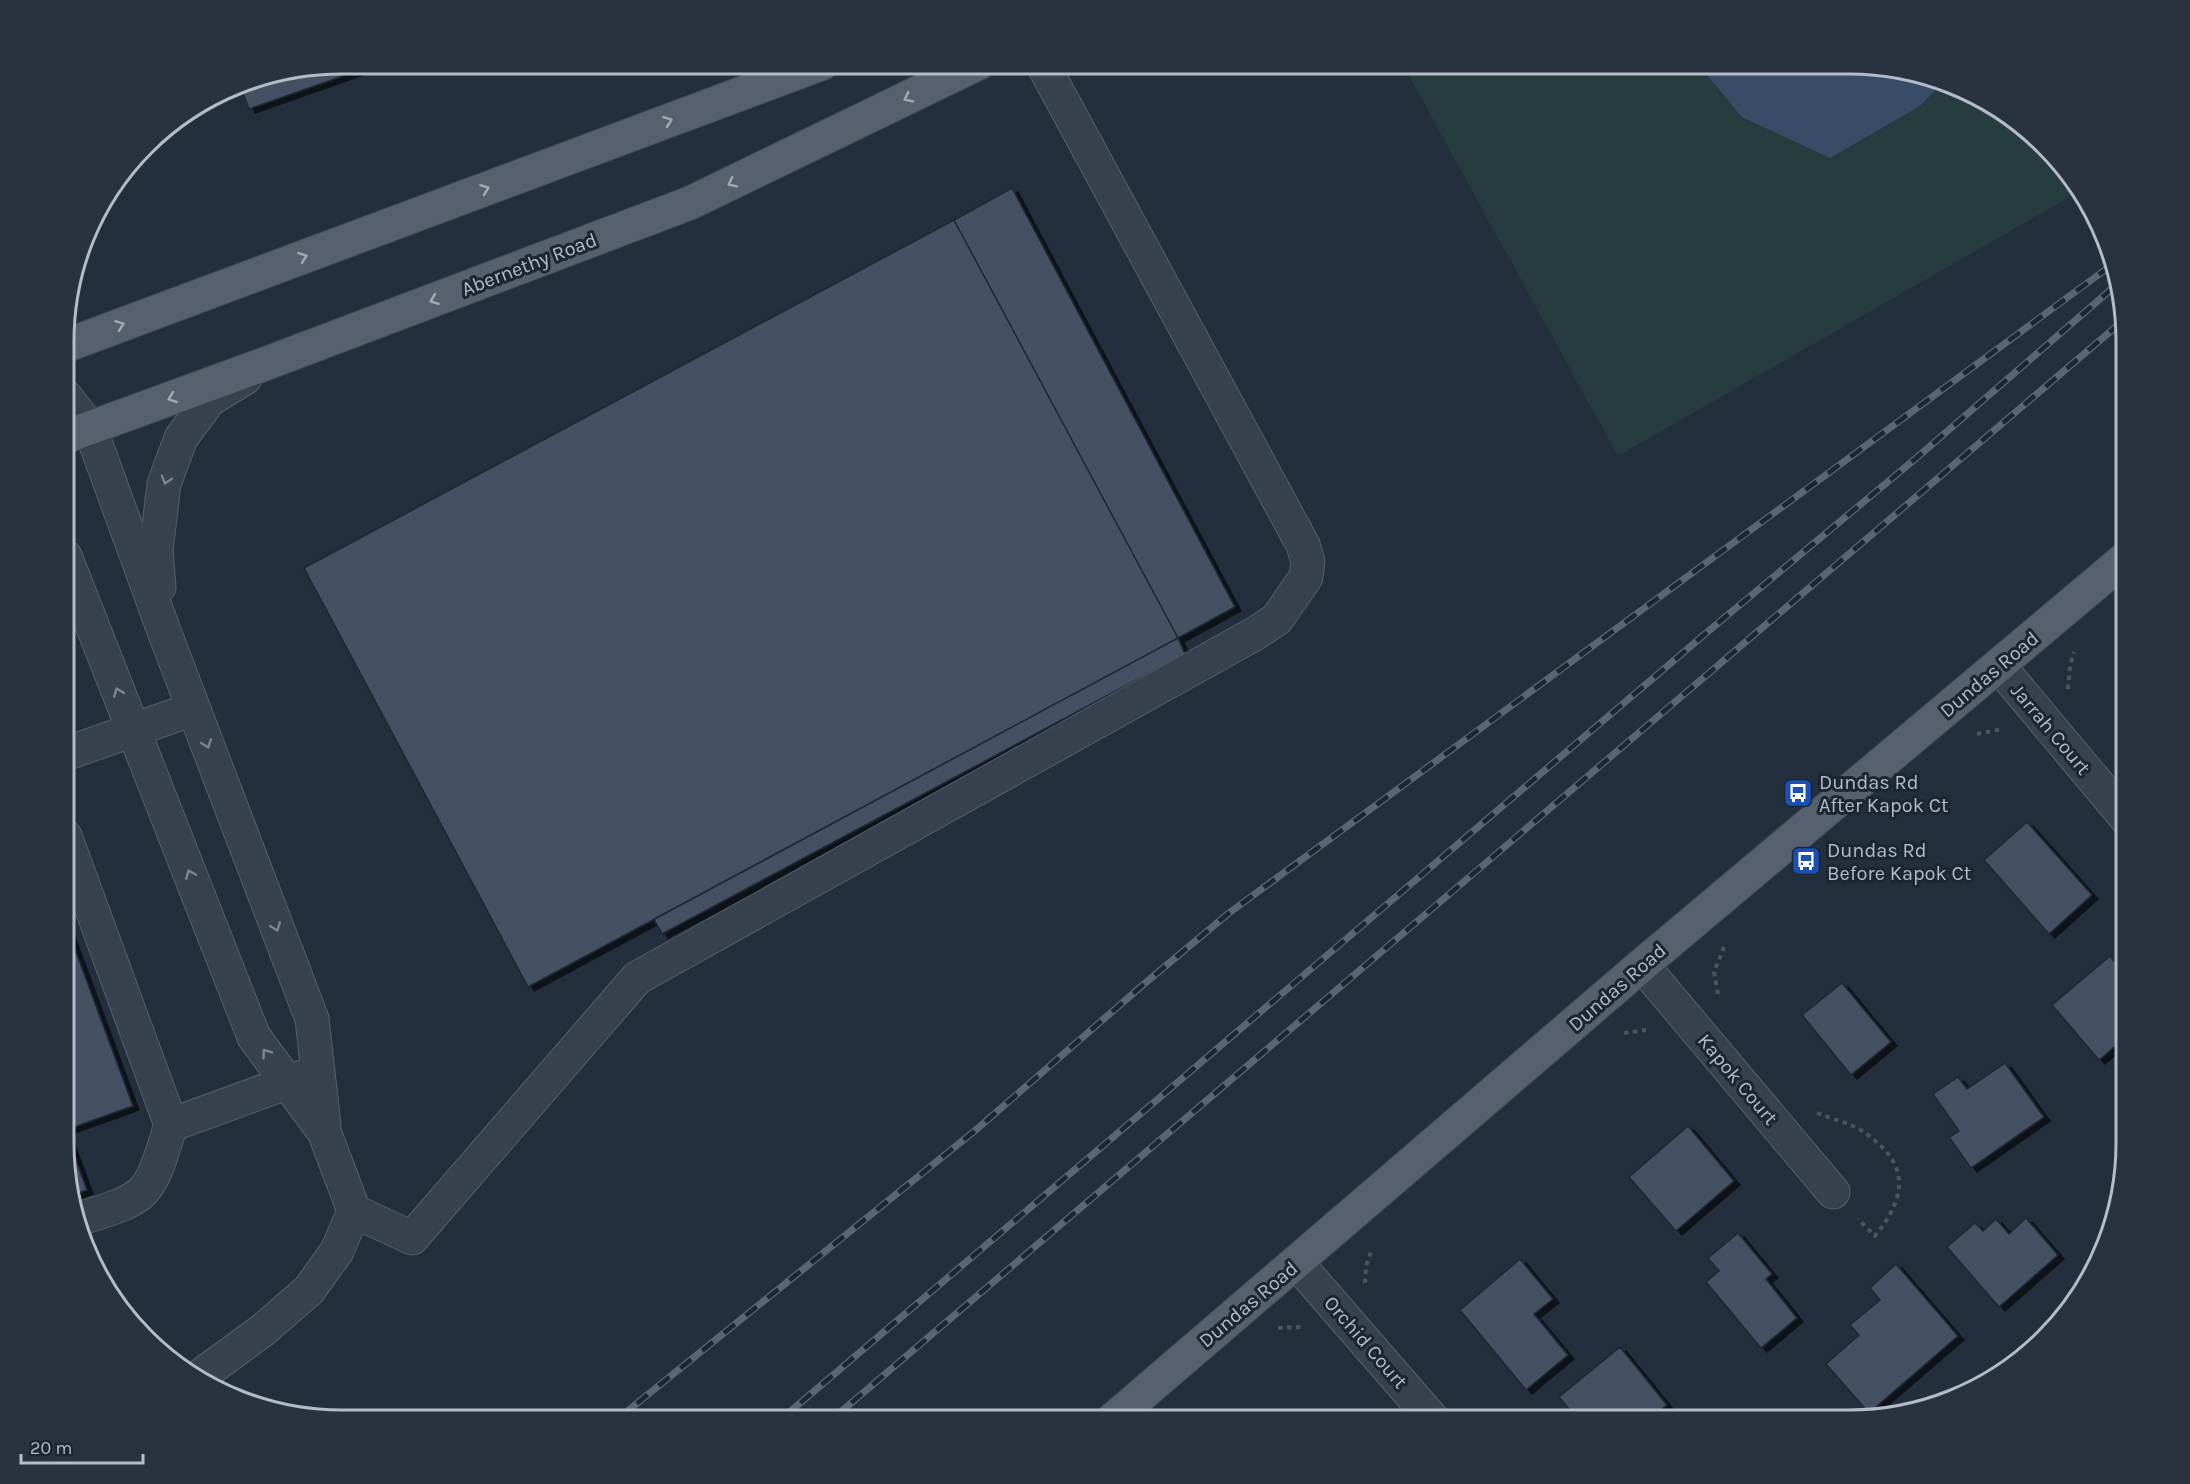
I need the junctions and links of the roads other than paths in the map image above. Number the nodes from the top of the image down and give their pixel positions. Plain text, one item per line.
1 (794, 74) edge
2 (956, 74) edge
3 (1048, 74) edge
4 (74, 343) edge
5 (270, 362) junction
6 (78, 432) edge
7 (2116, 567) edge
8 (74, 580) edge
9 (74, 596) edge
10 (87, 614) junction
11 (164, 631) junction
12 (1999, 666) junction
13 (194, 709) junction
14 (133, 730) junction
15 (74, 751) edge
16 (2116, 806) edge
17 (74, 861) edge
18 (1642, 965) junction
19 (318, 1071) junction
20 (287, 1082) junction
21 (171, 1125) junction
22 (325, 1134) junction
23 (1833, 1192) road end
24 (354, 1211) junction
25 (85, 1218) edge
26 (1297, 1263) junction
27 (204, 1373) edge
28 (1124, 1410) edge
29 (1424, 1410) edge

4 -> 1 main road
2 -> 5 main road, Abernethy Road
3 - 24 street
5 -> 6 main road, Abernethy Road
5 -> 11 street
6 - 11 street
7 - 12 main road, Dundas Road
8 - 10 street
9 - 10 street
14 -> 10 street
11 - 13 street
12 - 16 street, Jarrah Court
12 - 18 main road, Dundas Road
13 - 14 street
13 -> 19 street
14 - 15 street
20 -> 14 street
17 - 21 street
18 - 23 street, Kapok Court
18 - 26 main road, Dundas Road
19 - 20 street
19 - 22 street
20 - 21 street
20 - 22 street
21 - 25 street
22 - 24 street
24 - 27 street
26 - 28 main road, Dundas Road
26 - 29 street, Orchid Court

